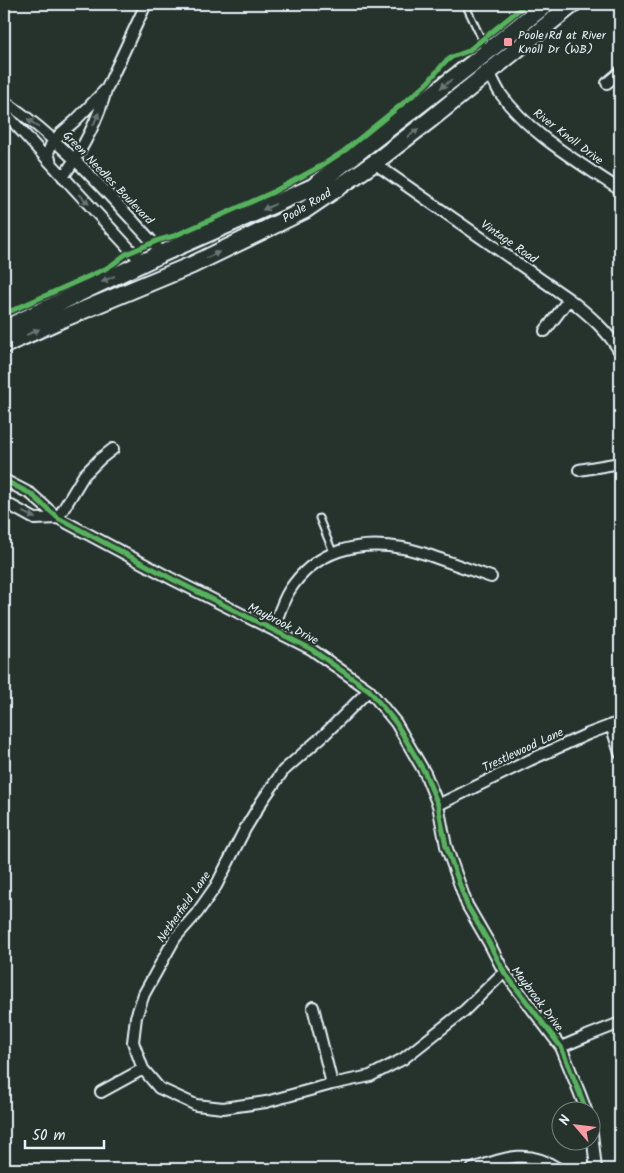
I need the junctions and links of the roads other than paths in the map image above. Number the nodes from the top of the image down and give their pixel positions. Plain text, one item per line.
1 (146, 4) edge
2 (465, 4) edge
3 (546, 4) edge
4 (574, 4) edge
5 (484, 54) junction
6 (489, 72) junction
7 (620, 72) edge
8 (607, 83) dead end
9 (106, 90) junction
10 (4, 101) edge
11 (4, 112) edge
12 (54, 140) junction
13 (75, 160) junction
14 (374, 163) junction
15 (51, 164) junction
16 (63, 177) junction
17 (620, 190) edge
18 (160, 266) junction
19 (569, 300) junction
20 (4, 328) edge
21 (545, 331) dead end
22 (4, 345) edge
23 (620, 352) edge
24 (113, 449) dead end
25 (620, 463) edge
26 (579, 470) dead end
27 (4, 480) edge
28 (4, 502) edge
29 (58, 518) junction
30 (319, 518) dead end
31 (333, 552) junction
32 (491, 577) dead end
33 (273, 629) junction
34 (369, 690) junction
35 (616, 723) edge
36 (620, 753) edge
37 (438, 805) junction
38 (504, 972) junction
39 (313, 1007) dead end
40 (620, 1023) edge
41 (561, 1047) junction
42 (142, 1070) junction
43 (332, 1084) junction
44 (101, 1092) dead end
45 (582, 1100) edge
46 (594, 1150) edge
47 (495, 1165) edge
48 (472, 1169) edge
49 (559, 1169) edge
50 (596, 1169) edge

1 - 9 street
2 - 5 lane
3 - 5 main road, Poole Road
4 - 6 main road, Poole Road
5 - 6 lane
5 -> 18 main road, Poole Road
14 -> 6 main road, Poole Road
6 - 17 street, River Knoll Drive
7 - 8 street
9 - 12 street
13 -> 9 street
12 -> 10 street, Green Needles Boulevard
11 - 15 street
12 - 13 street, Green Needles Boulevard
12 - 15 street
13 - 16 street
13 - 18 street, Green Needles Boulevard
18 -> 14 main road, Poole Road
14 - 19 street, Vintage Road
15 - 16 street
16 -> 18 street
18 -> 20 main road, Poole Road
22 -> 18 main road, Poole Road
19 - 21 street
19 - 23 street, Vintage Road
24 - 29 street
25 - 26 street
27 - 29 street, Maybrook Drive
28 -> 29 street, Maybrook Drive
29 - 33 street, Maybrook Drive
30 - 31 lane
31 - 32 street
31 - 33 street
33 - 34 street, Maybrook Drive
34 - 37 street, Maybrook Drive
34 - 42 street, Netherfield Lane
35 - 36 street
35 - 37 street, Trestlewood Lane
37 - 38 street, Maybrook Drive
38 - 41 street, Maybrook Drive
38 - 43 street, Netherfield Lane
39 - 43 street
40 - 41 street
41 - 45 street, Maybrook Drive
42 - 43 street, Netherfield Lane
42 - 44 street
46 - 50 street
47 - 48 street
47 - 49 street

